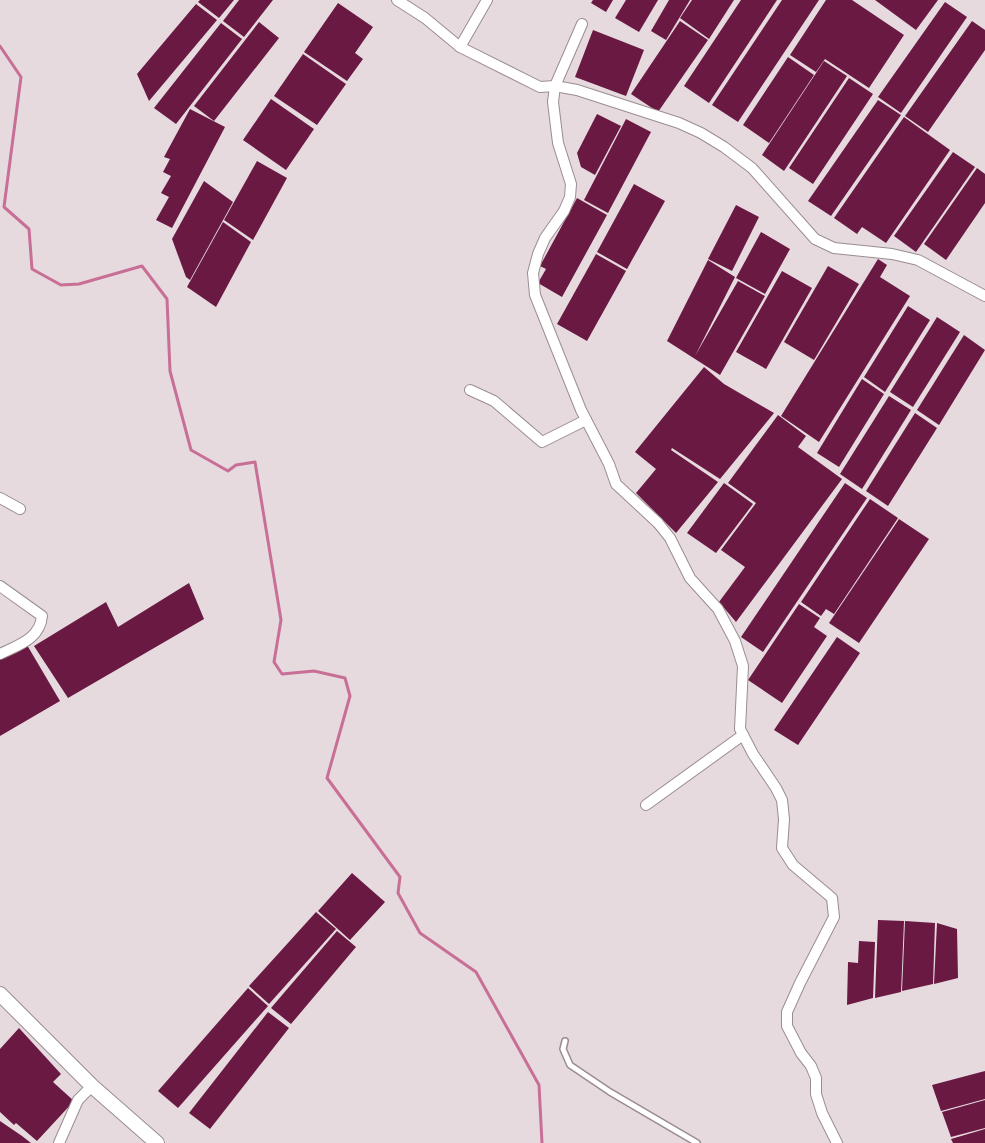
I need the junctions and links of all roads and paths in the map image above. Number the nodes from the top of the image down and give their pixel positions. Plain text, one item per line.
1 (397, 0) edge
2 (487, 0) edge
3 (582, 24) dead end
4 (460, 46) junction
5 (555, 86) junction
6 (985, 296) edge
7 (470, 390) dead end
8 (586, 420) junction
9 (0, 498) edge
10 (20, 510) dead end
11 (0, 586) edge
12 (0, 654) edge
13 (743, 735) junction
14 (646, 806) dead end
15 (0, 994) edge
16 (565, 1041) dead end
17 (92, 1086) junction
18 (59, 1143) edge
19 (157, 1143) edge
20 (697, 1143) edge
21 (837, 1143) edge

1 - 4 street
2 - 4 street
3 - 5 street
4 - 5 street
5 - 6 street
5 - 8 street
7 - 8 street
8 - 13 street
9 - 10 street
11 - 12 street
13 - 14 street
13 - 21 street
15 - 17 street
16 - 20 lane
17 - 18 street
17 - 19 street

